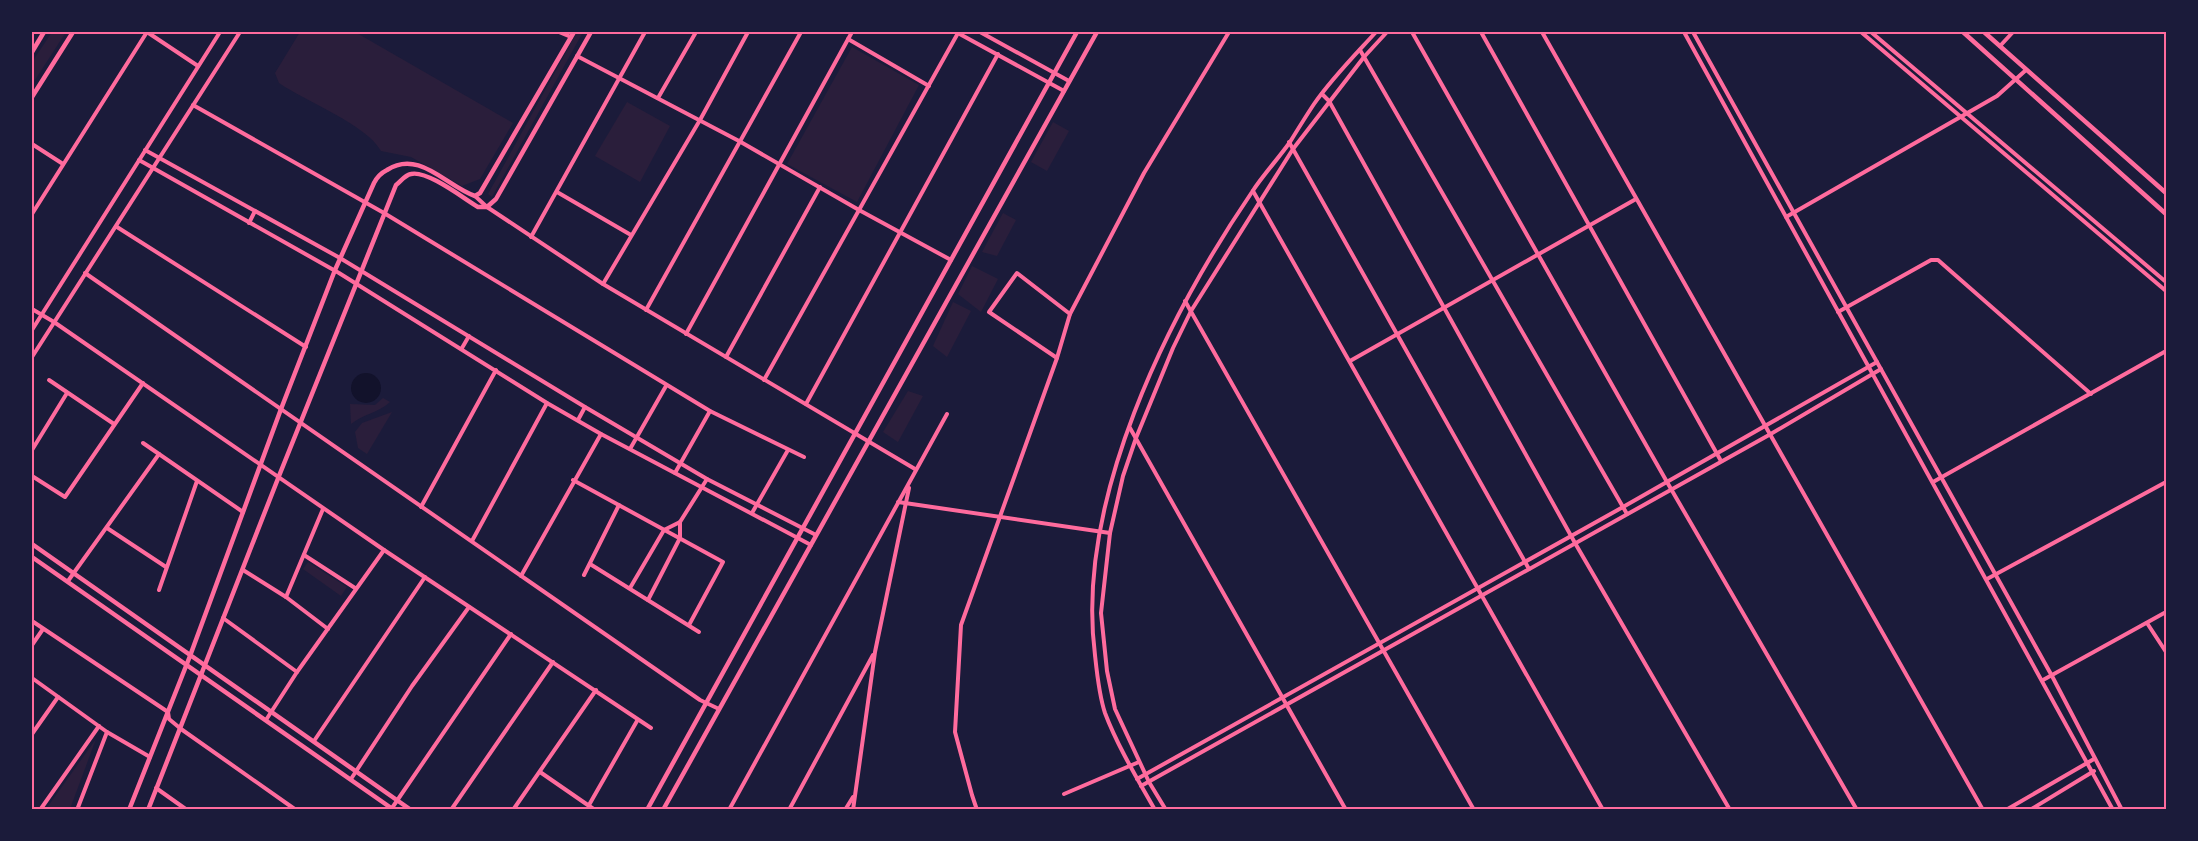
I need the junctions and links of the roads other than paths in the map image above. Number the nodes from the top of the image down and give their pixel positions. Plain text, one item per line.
1 (44, 32) edge
2 (73, 32) edge
3 (147, 32) edge
4 (220, 32) edge
5 (240, 32) edge
6 (559, 32) edge
7 (574, 32) edge
8 (591, 32) edge
9 (645, 32) edge
10 (696, 32) edge
11 (748, 32) edge
12 (801, 32) edge
13 (852, 32) edge
14 (957, 32) edge
15 (980, 32) edge
16 (1077, 32) edge
17 (1097, 32) edge
18 (1229, 32) edge
19 (1376, 32) edge
20 (1388, 32) edge
21 (1412, 32) edge
22 (1481, 32) edge
23 (1542, 32) edge
24 (1684, 32) edge
25 (1693, 32) edge
26 (1861, 32) edge
27 (1871, 32) edge
28 (1963, 32) edge
29 (1984, 32) edge
30 (2013, 32) edge
31 (571, 37) junction
32 (848, 39) junction
33 (2000, 46) junction
34 (1360, 50) junction
35 (1703, 50) junction
36 (32, 52) edge
37 (998, 54) junction
38 (1697, 54) junction
39 (577, 56) junction
40 (1364, 57) junction
41 (198, 66) junction
42 (2026, 70) junction
43 (1055, 73) junction
44 (619, 80) junction
45 (2016, 80) junction
46 (1070, 81) junction
47 (32, 84) edge
48 (1048, 84) junction
49 (929, 86) junction
50 (37, 88) junction
51 (1064, 92) junction
52 (1323, 94) junction
53 (32, 97) edge
54 (658, 99) junction
55 (1329, 101) junction
56 (193, 105) junction
57 (1968, 113) junction
58 (1960, 117) junction
59 (700, 120) junction
60 (519, 128) junction
61 (532, 135) junction
62 (739, 141) junction
63 (1289, 142) junction
64 (32, 144) edge
65 (1293, 149) junction
66 (145, 150) junction
67 (159, 159) junction
68 (139, 160) junction
69 (63, 164) junction
70 (779, 164) junction
71 (153, 169) junction
72 (820, 187) junction
73 (1253, 191) junction
74 (557, 192) junction
75 (2166, 193) edge
76 (475, 196) junction
77 (1636, 199) junction
78 (1259, 202) junction
79 (366, 203) junction
80 (487, 207) junction
81 (859, 210) junction
82 (255, 211) junction
83 (383, 212) junction
84 (32, 214) edge
85 (1794, 214) junction
86 (2166, 214) edge
87 (1786, 217) junction
88 (249, 223) junction
89 (1589, 225) junction
90 (117, 227) junction
91 (900, 233) junction
92 (631, 235) junction
93 (531, 237) junction
94 (1539, 254) junction
95 (340, 258) junction
96 (951, 260) junction
97 (358, 270) junction
98 (337, 272) junction
99 (86, 273) junction
100 (1493, 281) junction
101 (353, 282) junction
102 (2166, 282) edge
103 (603, 285) junction
104 (2166, 291) edge
105 (1185, 301) junction
106 (1847, 307) junction
107 (1444, 308) junction
108 (32, 309) edge
109 (646, 310) junction
110 (1191, 311) junction
111 (1838, 312) junction
112 (1070, 314) junction
113 (41, 315) junction
114 (54, 322) junction
115 (32, 330) edge
116 (687, 334) junction
117 (1397, 334) junction
118 (470, 336) junction
119 (306, 347) junction
120 (462, 348) junction
121 (2166, 351) edge
122 (32, 357) edge
123 (726, 357) junction
124 (1056, 358) junction
125 (1350, 361) junction
126 (1877, 362) junction
127 (1869, 366) junction
128 (1881, 369) junction
129 (496, 370) junction
130 (1874, 373) junction
131 (49, 380) dead end
132 (764, 380) junction
133 (143, 383) junction
134 (666, 386) junction
135 (67, 393) junction
136 (2091, 394) junction
137 (547, 403) junction
138 (806, 404) junction
139 (585, 407) junction
140 (281, 409) junction
141 (710, 411) junction
142 (947, 414) dead end
143 (578, 420) junction
144 (300, 422) junction
145 (114, 424) junction
146 (1765, 427) junction
147 (1130, 428) junction
148 (855, 433) junction
149 (601, 434) junction
150 (1769, 435) junction
151 (636, 438) junction
152 (1136, 438) junction
153 (869, 441) junction
154 (143, 443) dead end
155 (630, 448) junction
156 (32, 450) edge
157 (788, 450) junction
158 (159, 454) junction
159 (1717, 454) junction
160 (804, 457) dead end
161 (1721, 461) junction
162 (261, 463) junction
163 (680, 463) junction
164 (915, 469) junction
165 (675, 472) junction
166 (278, 475) junction
167 (32, 476) edge
168 (1941, 478) junction
169 (707, 479) junction
170 (573, 480) junction
171 (197, 481) junction
172 (1667, 482) junction
173 (1933, 482) junction
174 (2166, 482) edge
175 (909, 486) junction
176 (701, 487) junction
177 (1672, 489) junction
178 (898, 502) junction
179 (907, 504) junction
180 (619, 505) junction
181 (756, 505) junction
182 (421, 507) junction
183 (1623, 507) junction
184 (323, 508) junction
185 (243, 512) junction
186 (752, 513) junction
187 (1627, 514) junction
188 (1001, 518) junction
189 (680, 522) junction
190 (107, 528) junction
191 (802, 528) junction
192 (664, 530) junction
193 (1099, 532) junction
194 (1110, 533) junction
195 (816, 535) junction
196 (1571, 536) junction
197 (680, 538) junction
198 (798, 538) junction
199 (472, 541) junction
200 (1575, 543) junction
201 (32, 544) edge
202 (811, 545) junction
203 (384, 550) junction
204 (304, 555) junction
205 (32, 556) edge
206 (1525, 562) junction
207 (590, 564) junction
208 (166, 567) junction
209 (1529, 569) junction
210 (243, 570) junction
211 (74, 573) junction
212 (1994, 574) junction
213 (585, 575) dead end
214 (521, 576) junction
215 (425, 577) junction
216 (1987, 579) junction
217 (68, 581) junction
218 (356, 588) junction
219 (630, 588) junction
220 (1478, 588) junction
221 (159, 590) dead end
222 (1482, 596) junction
223 (286, 597) junction
224 (648, 600) junction
225 (469, 607) junction
226 (2166, 612) edge
227 (224, 618) junction
228 (32, 621) edge
229 (2147, 622) junction
230 (688, 625) junction
231 (43, 629) junction
232 (328, 629) junction
233 (699, 632) dead end
234 (511, 634) junction
235 (1379, 643) junction
236 (32, 645) edge
237 (1382, 651) junction
238 (875, 652) junction
239 (2166, 652) edge
240 (190, 656) junction
241 (1106, 656) junction
242 (1095, 658) junction
243 (553, 662) junction
244 (204, 665) junction
245 (187, 666) junction
246 (297, 672) junction
247 (200, 674) junction
248 (2052, 676) junction
249 (32, 678) edge
250 (2043, 680) junction
251 (596, 690) junction
252 (58, 696) junction
253 (1281, 698) junction
254 (706, 703) junction
255 (1285, 705) junction
256 (719, 709) junction
257 (272, 711) junction
258 (168, 712) junction
259 (266, 720) junction
260 (637, 721) junction
261 (99, 726) junction
262 (651, 728) dead end
263 (181, 729) junction
264 (107, 732) junction
265 (32, 734) edge
266 (314, 741) junction
267 (150, 757) junction
268 (2094, 759) junction
269 (1139, 762) junction
270 (2087, 762) junction
271 (1131, 765) junction
272 (2099, 768) junction
273 (356, 770) junction
274 (2092, 771) junction
275 (540, 772) junction
276 (1145, 775) junction
277 (351, 779) junction
278 (1137, 779) junction
279 (1149, 782) junction
280 (1142, 786) junction
281 (156, 788) junction
282 (1064, 794) dead end
283 (854, 795) junction
284 (397, 800) junction
285 (589, 806) junction
286 (393, 809) edge
287 (40, 810) edge
288 (77, 810) edge
289 (129, 810) edge
290 (148, 810) edge
291 (187, 810) edge
292 (296, 810) edge
293 (411, 810) edge
294 (451, 810) edge
295 (513, 810) edge
296 (595, 810) edge
297 (647, 810) edge
298 (663, 810) edge
299 (729, 810) edge
300 (789, 810) edge
301 (845, 810) edge
302 (852, 810) edge
303 (977, 810) edge
304 (1155, 810) edge
305 (1166, 810) edge
306 (1346, 810) edge
307 (1474, 810) edge
308 (1604, 810) edge
309 (1730, 810) edge
310 (1857, 810) edge
311 (1983, 810) edge
312 (2006, 810) edge
313 (2030, 810) edge
314 (2113, 810) edge
315 (2122, 810) edge

1 - 36 street
2 - 50 street
3 - 41 street
3 - 69 street
4 - 41 street
5 - 56 street
6 - 31 street
7 - 31 street
8 - 39 street
9 - 44 street
10 - 54 street
11 - 59 street
12 - 62 street
13 - 32 street
14 - 37 street
14 - 49 street
15 - 43 street
16 - 43 street
17 - 46 street
18 - 112 street
19 - 34 street
20 - 40 street
21 - 94 street
22 - 89 street
23 - 77 street
24 - 38 street
25 - 35 street
26 - 58 street
27 - 57 street
28 - 45 street
29 - 33 street
30 - 33 street
31 - 60 street
32 - 49 street
32 - 70 street
33 - 42 street
34 - 40 street
34 - 52 street
35 - 38 street
35 - 85 street
37 - 48 street
37 - 91 street
38 - 87 street
39 - 44 street
39 - 61 street
40 - 55 street
40 - 100 street
41 - 66 street
42 - 45 street
42 - 75 street
43 - 46 street
43 - 48 street
44 - 54 street
44 - 74 street
45 - 57 street
45 - 86 street
46 - 51 street
47 - 50 street
48 - 51 street
48 - 96 street
49 - 81 street
50 - 53 street
51 - 153 street
52 - 55 street
52 - 63 street
54 - 59 street
55 - 65 street
55 - 107 street
56 - 67 street
56 - 79 street
57 - 58 street
57 - 102 street
58 - 85 street
58 - 104 street
59 - 62 street
59 - 92 street
60 - 61 street
60 - 76 street
61 - 80 street
62 - 70 street
62 - 109 street
63 - 65 street
63 - 73 street
64 - 69 street
65 - 78 street
65 - 117 street
66 - 67 street
66 - 68 street
67 - 71 street
67 - 82 street
68 - 71 street
68 - 113 street
69 - 84 street
70 - 72 street
70 - 116 street
71 - 88 street
71 - 90 street
72 - 81 street
72 - 123 street
73 - 78 street
73 - 105 street
74 - 92 street
74 - 93 street
76 - 79 street
76 - 80 street
77 - 89 street
77 - 146 street
78 - 110 street
78 - 125 street
79 - 83 street
79 - 95 street
80 - 83 street
80 - 93 street
81 - 91 street
81 - 132 street
82 - 88 street
82 - 95 street
83 - 97 street
83 - 134 street
85 - 87 street
85 - 106 street
87 - 111 street
88 - 98 street
89 - 94 street
89 - 159 street
90 - 99 street
90 - 119 street
91 - 96 street
91 - 138 street
92 - 103 street
93 - 103 street
94 - 100 street
94 - 172 street
95 - 97 street
95 - 98 street
96 - 148 street
97 - 101 street
97 - 118 street
98 - 101 street
98 - 119 street
99 - 114 street
99 - 140 street
100 - 107 street
100 - 183 street
101 - 120 street
101 - 144 street
103 - 109 street
105 - 110 street
105 - 147 street
106 - 111 street
106 - 126 street
106 - 136 street
107 - 117 street
107 - 196 street
108 - 113 street
109 - 116 street
110 - 152 street
110 - 235 street
111 - 127 street
112 - 124 street
112 - 124 street
113 - 114 street
113 - 115 street
114 - 122 street
114 - 133 street
116 - 123 street
117 - 125 street
117 - 206 street
118 - 120 street
118 - 139 street
119 - 140 street
120 - 129 street
121 - 136 street
123 - 132 street
124 - 188 street
125 - 220 street
126 - 127 street
126 - 128 street
127 - 130 street
127 - 146 street
128 - 130 street
128 - 168 street
129 - 137 street
129 - 182 street
130 - 150 street
130 - 173 street
131 - 135 street
132 - 138 street
133 - 145 street
133 - 162 street
134 - 141 street
134 - 151 street
135 - 145 street
135 - 156 street
136 - 168 street
137 - 143 street
137 - 199 street
138 - 148 street
139 - 143 street
139 - 151 street
140 - 144 street
140 - 162 street
141 - 157 street
141 - 163 street
142 - 164 street
143 - 149 street
144 - 166 street
144 - 182 street
145 - 167 street
146 - 150 street
146 - 159 street
147 - 152 street
147 - 193 street
148 - 153 street
148 - 191 street
149 - 155 street
149 - 170 street
150 - 161 street
150 - 311 street
151 - 155 street
151 - 163 street
152 - 194 street
152 - 253 street
153 - 164 street
153 - 195 street
154 - 158 street
155 - 165 street
157 - 160 street
157 - 181 street
158 - 171 street
158 - 190 street
159 - 161 street
159 - 172 street
161 - 177 street
162 - 166 street
162 - 185 street
163 - 165 street
163 - 169 street
164 - 175 street
165 - 176 street
166 - 184 street
166 - 210 street
168 - 173 street
168 - 212 street
169 - 176 street
169 - 181 street
170 - 180 street
170 - 214 street
171 - 185 street
171 - 208 street
172 - 177 street
172 - 183 street
173 - 216 street
174 - 212 street
175 - 178 street
175 - 179 street
176 - 186 street
176 - 189 street
177 - 187 street
177 - 310 street
178 - 179 street
178 - 299 street
179 - 188 street
179 - 238 street
180 - 192 street
180 - 207 street
181 - 186 street
181 - 191 street
182 - 199 street
183 - 187 street
183 - 196 street
184 - 203 street
184 - 204 street
185 - 240 street
186 - 198 street
187 - 200 street
188 - 193 street
188 - 303 street
189 - 192 street
189 - 197 street
190 - 208 street
190 - 211 street
191 - 195 street
191 - 198 street
192 - 197 street
192 - 219 street
193 - 194 street
193 - 242 street
194 - 241 street
195 - 202 street
196 - 200 street
196 - 206 street
197 - 224 street
197 - 230 street
198 - 202 street
198 - 254 street
199 - 214 street
200 - 209 street
200 - 309 street
201 - 211 street
202 - 256 street
203 - 215 street
203 - 218 street
204 - 218 street
204 - 223 street
205 - 217 street
206 - 209 street
206 - 220 street
207 - 213 street
207 - 219 street
208 - 221 street
209 - 222 street
210 - 223 street
210 - 227 street
211 - 217 street
211 - 240 street
212 - 216 street
212 - 248 street
214 - 254 street
215 - 225 street
215 - 266 street
216 - 250 street
217 - 245 street
218 - 232 street
219 - 224 street
220 - 222 street
220 - 235 street
222 - 237 street
222 - 308 street
223 - 232 street
224 - 230 street
225 - 234 street
225 - 273 street
226 - 229 street
227 - 244 street
227 - 246 street
228 - 231 street
229 - 239 street
229 - 248 street
230 - 233 street
231 - 236 street
231 - 258 street
232 - 246 street
234 - 243 street
234 - 284 street
235 - 237 street
235 - 253 street
237 - 255 street
237 - 307 street
238 - 283 street
238 - 300 street
240 - 244 street
240 - 245 street
241 - 242 street
241 - 269 street
242 - 271 street
243 - 251 street
243 - 294 street
244 - 247 street
244 - 257 street
245 - 247 street
245 - 258 street
246 - 257 street
247 - 259 street
247 - 263 street
248 - 250 street
248 - 268 street
249 - 252 street
250 - 270 street
251 - 260 street
251 - 275 street
252 - 261 street
252 - 265 street
253 - 255 street
253 - 276 street
254 - 256 street
254 - 297 street
255 - 279 street
255 - 306 street
256 - 298 street
257 - 259 street
257 - 266 street
258 - 263 street
258 - 267 street
259 - 277 street
260 - 262 street
260 - 285 street
261 - 264 street
261 - 287 street
263 - 281 street
263 - 292 street
264 - 267 street
264 - 288 street
266 - 273 street
267 - 289 street
268 - 270 street
268 - 272 street
269 - 271 street
269 - 276 street
270 - 274 street
270 - 312 street
271 - 278 street
271 - 282 street
272 - 274 street
272 - 315 street
273 - 277 street
273 - 284 street
274 - 313 street
274 - 314 street
275 - 285 street
275 - 295 street
276 - 278 street
276 - 279 street
277 - 286 street
278 - 280 street
279 - 280 street
279 - 305 street
280 - 304 street
281 - 290 street
281 - 291 street
283 - 301 street
283 - 302 street
284 - 286 street
284 - 293 street
285 - 296 street

